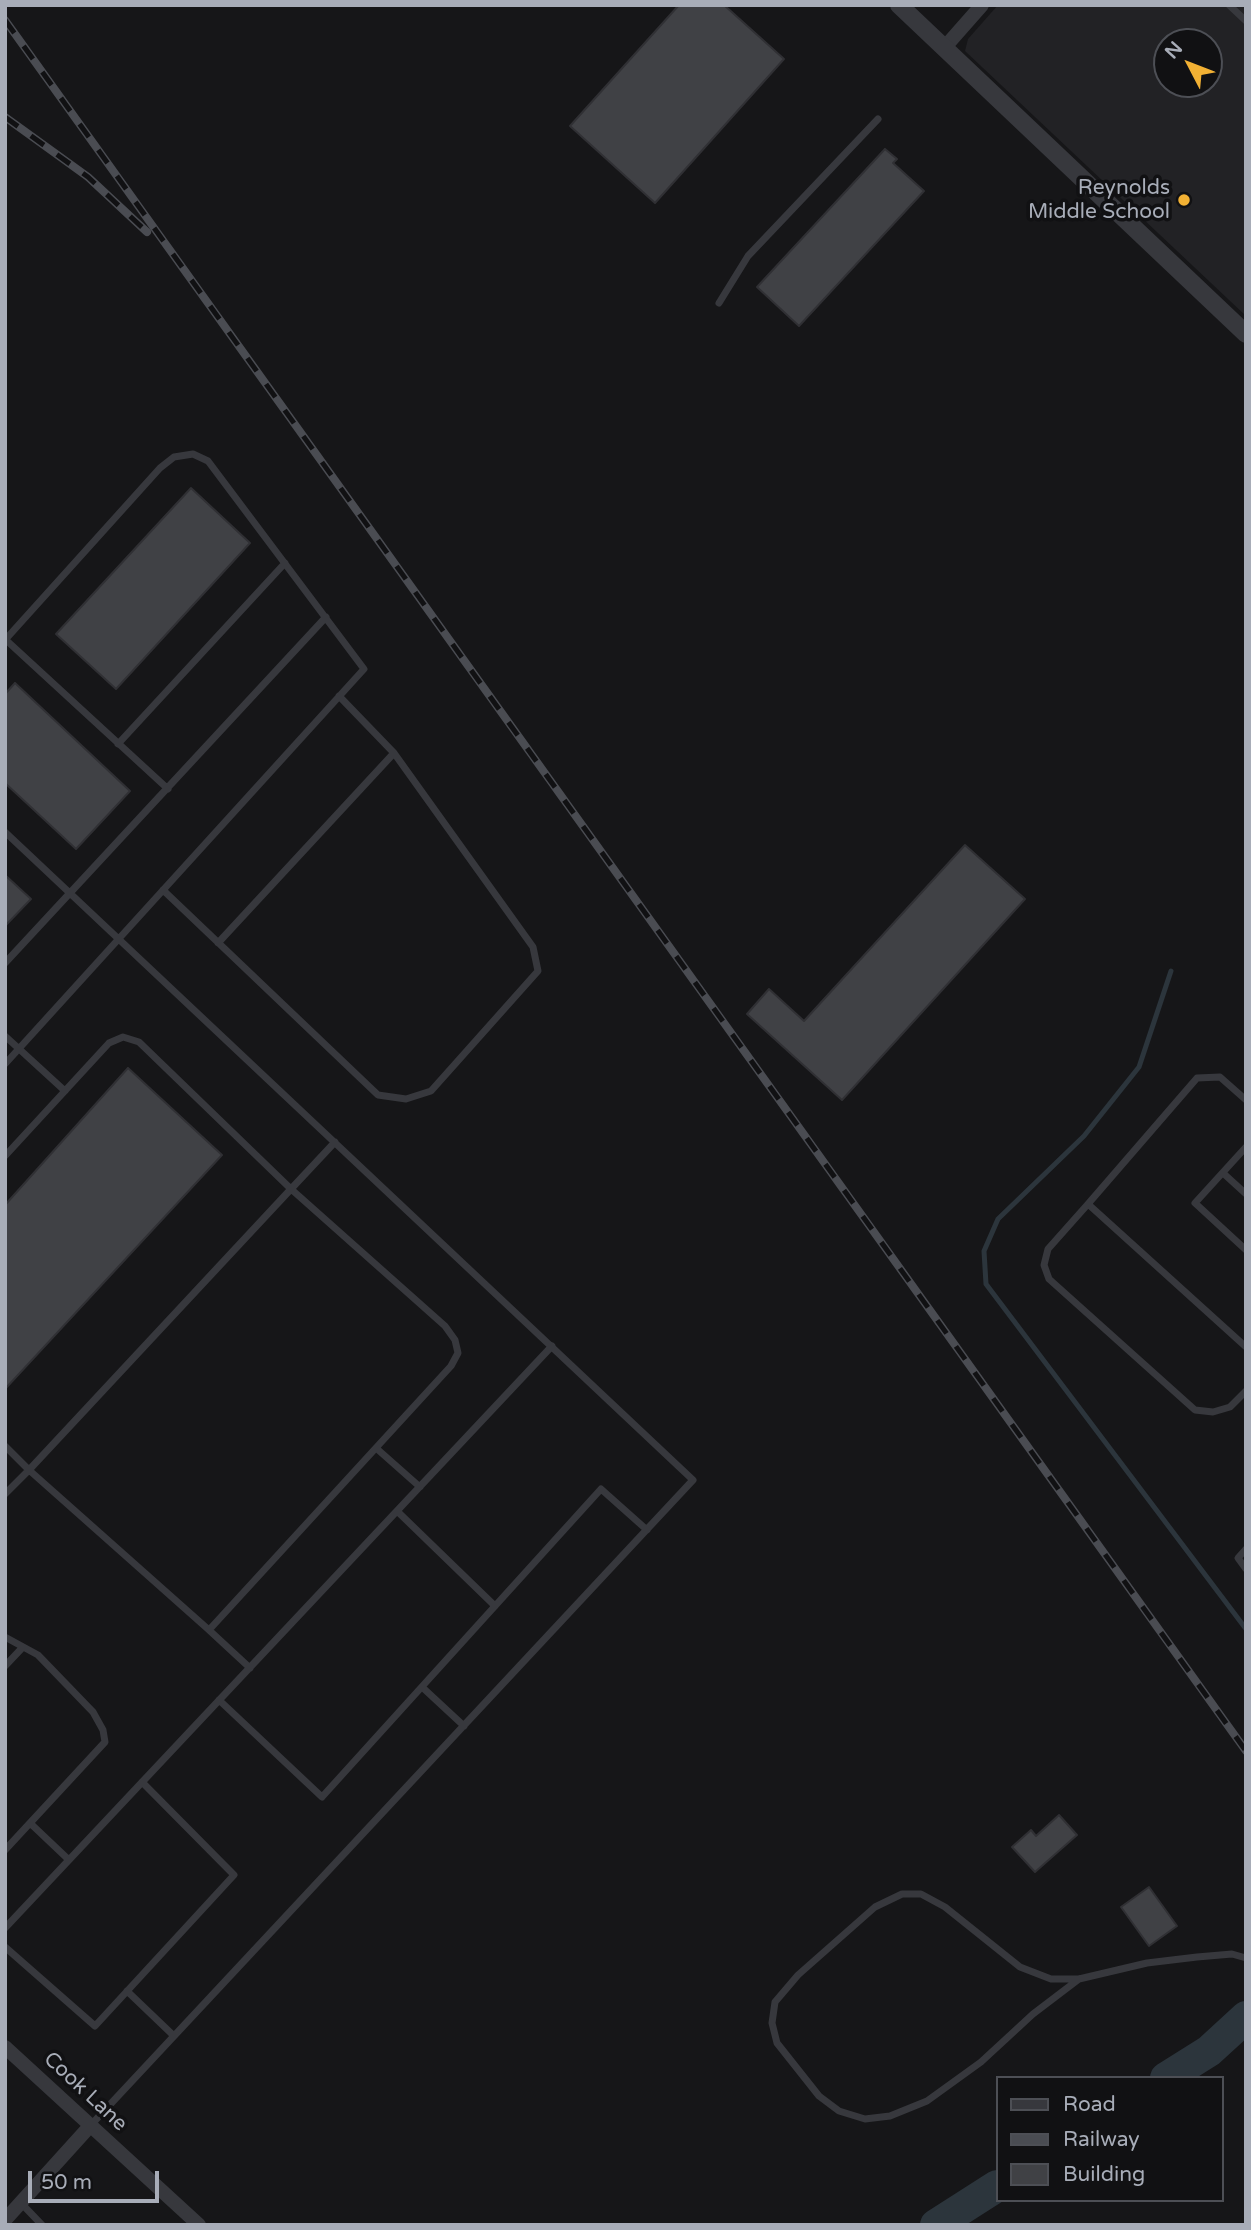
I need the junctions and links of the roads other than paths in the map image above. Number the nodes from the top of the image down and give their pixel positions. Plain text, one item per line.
1 (900, 5) edge
2 (982, 5) edge
3 (1229, 5) edge
4 (1246, 21) edge
5 (945, 47) junction
6 (877, 118) dead end
7 (719, 303) dead end
8 (1246, 334) edge
9 (285, 563) junction
10 (326, 617) junction
11 (6, 640) edge
12 (339, 696) junction
13 (118, 744) junction
14 (394, 753) junction
15 (167, 789) junction
16 (5, 832) edge
17 (163, 890) junction
18 (72, 894) junction
19 (119, 938) junction
20 (218, 943) junction
21 (5, 962) edge
22 (5, 1036) edge
23 (19, 1049) junction
24 (5, 1064) edge
25 (65, 1091) junction
26 (1246, 1100) edge
27 (335, 1142) junction
28 (1246, 1147) edge
29 (5, 1156) edge
30 (1223, 1172) junction
31 (291, 1189) junction
32 (1246, 1194) edge
33 (1088, 1204) junction
34 (1246, 1250) edge
35 (552, 1346) junction
36 (1246, 1347) edge
37 (1246, 1391) edge
38 (5, 1446) edge
39 (376, 1448) junction
40 (29, 1470) junction
41 (420, 1486) junction
42 (5, 1494) edge
43 (397, 1511) junction
44 (647, 1530) junction
45 (1246, 1549) edge
46 (1246, 1569) edge
47 (495, 1606) junction
48 (209, 1630) junction
49 (5, 1637) edge
50 (23, 1647) junction
51 (5, 1666) edge
52 (250, 1668) junction
53 (422, 1687) junction
54 (219, 1700) junction
55 (464, 1726) junction
56 (142, 1782) junction
57 (30, 1823) junction
58 (5, 1850) edge
59 (69, 1860) junction
60 (5, 1928) edge
61 (5, 1947) edge
62 (1246, 1958) edge
63 (1079, 1979) junction
64 (127, 1991) junction
65 (174, 2036) junction
66 (5, 2047) edge
67 (90, 2126) junction
68 (21, 2203) junction
69 (5, 2220) edge
70 (43, 2225) edge
71 (199, 2225) edge

1 - 5 street
2 - 5 street
3 - 4 lane
5 - 8 street
6 - 7 lane
9 - 10 lane
9 - 11 lane
9 - 13 lane
10 - 12 lane
10 - 15 lane
11 - 13 lane
12 - 14 lane
12 - 17 lane
13 - 15 lane
14 - 20 lane
14 - 20 lane
15 - 18 lane
16 - 18 lane
17 - 19 lane
17 - 20 lane
18 - 19 lane
18 - 21 lane
19 - 23 lane
19 - 27 lane
22 - 23 lane
23 - 24 lane
23 - 25 lane
25 - 29 lane
25 - 31 lane
26 - 33 lane
27 - 31 lane
27 - 35 lane
28 - 30 lane
30 - 32 lane
30 - 34 lane
31 - 39 lane
31 - 40 lane
33 - 36 lane
33 - 37 lane
35 - 41 lane
35 - 44 lane
38 - 40 lane
39 - 41 lane
39 - 48 lane
40 - 42 lane
40 - 48 lane
41 - 43 lane
43 - 47 lane
43 - 52 lane
44 - 47 lane
44 - 55 lane
45 - 46 lane
47 - 53 lane
48 - 52 lane
49 - 50 lane
50 - 51 lane
50 - 57 lane
52 - 54 lane
53 - 54 lane
53 - 55 lane
54 - 56 lane
55 - 65 lane
56 - 59 lane
56 - 64 lane
57 - 58 lane
57 - 59 lane
59 - 60 lane
61 - 64 lane
62 - 63 lane
63 - 63 lane
64 - 65 lane
65 - 67 lane
66 - 67 street, Cook Lane
67 - 68 street
67 - 71 street, Cook Lane
68 - 69 street
68 - 70 lane

